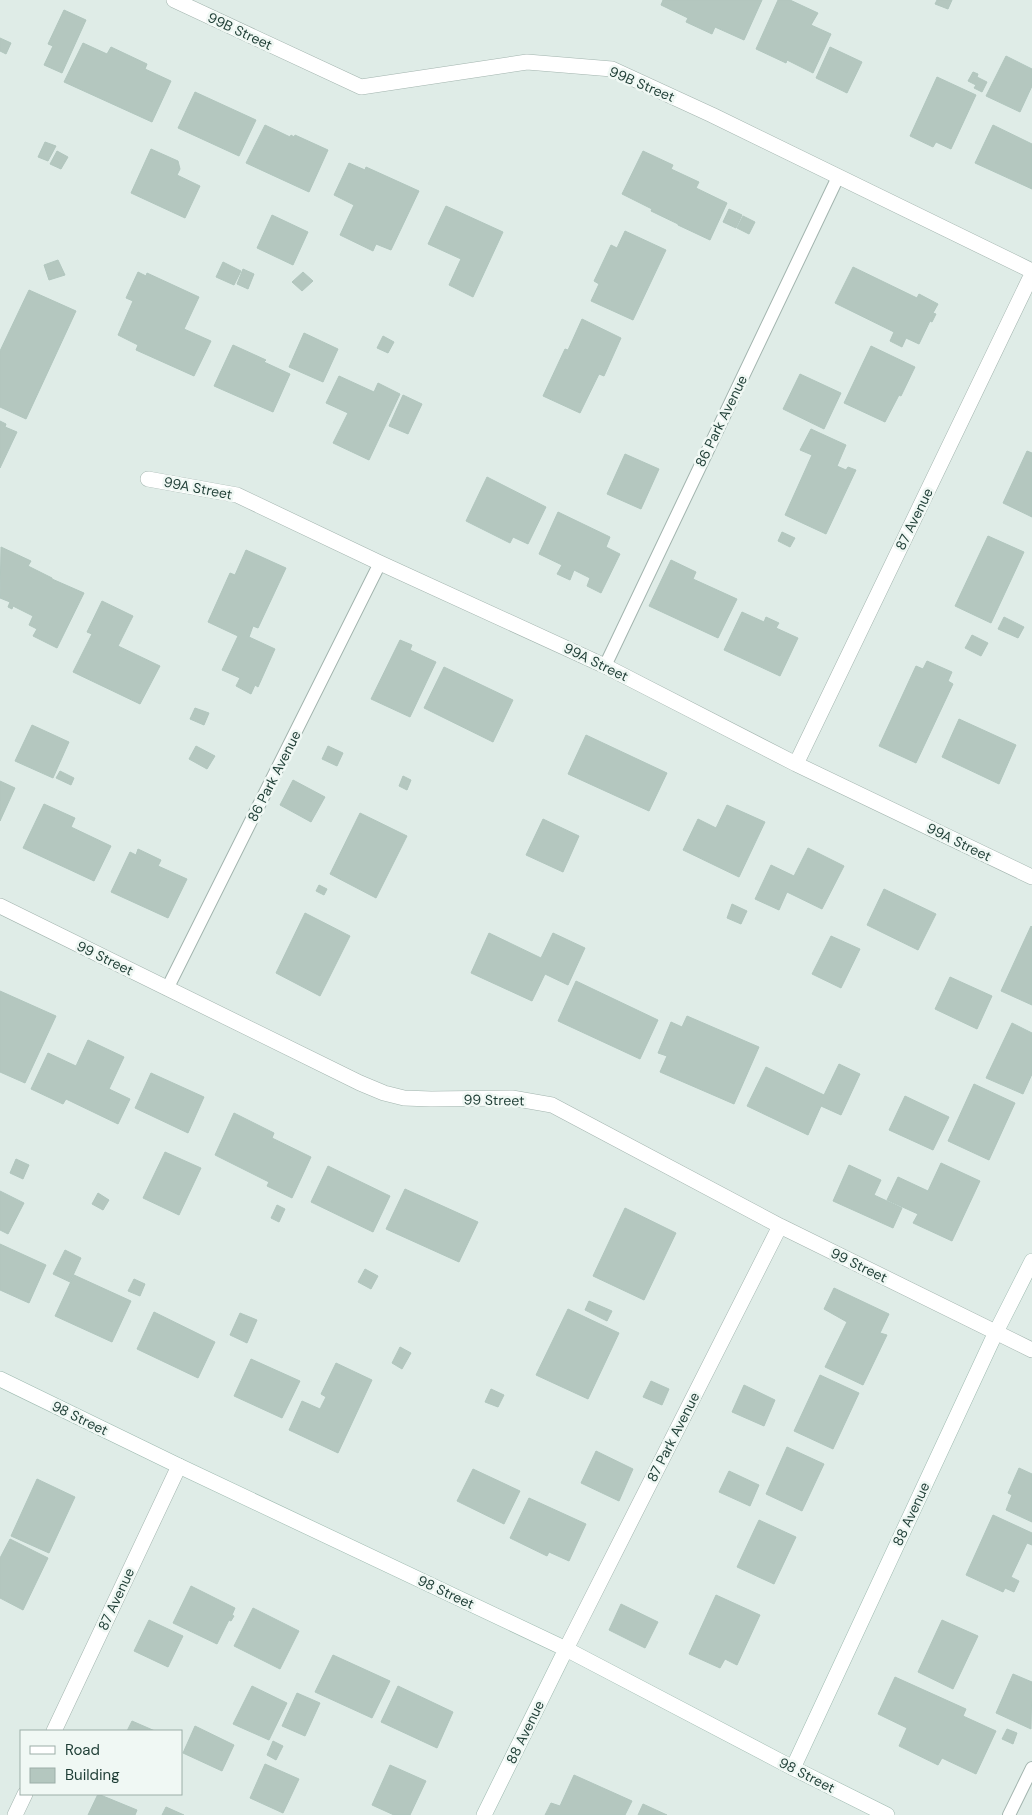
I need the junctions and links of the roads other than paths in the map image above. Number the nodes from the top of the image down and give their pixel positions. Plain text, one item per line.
1 (174, 0) edge
2 (838, 177) junction
3 (1032, 272) edge
4 (148, 478) dead end
5 (380, 563) junction
6 (605, 666) junction
7 (796, 764) junction
8 (1032, 877) edge
9 (0, 906) edge
10 (167, 989) junction
11 (780, 1226) junction
12 (1032, 1261) edge
13 (996, 1332) junction
14 (1032, 1350) edge
15 (0, 1379) edge
16 (179, 1466) junction
17 (566, 1649) junction
18 (54, 1730) edge
19 (793, 1768) junction
20 (1032, 1768) edge
21 (25, 1795) edge
22 (15, 1815) edge
23 (484, 1815) edge
24 (887, 1815) edge
25 (1009, 1815) edge

1 - 2 street, 99B Street
2 - 3 street, 99B Street
2 - 6 lane, 86 Park Avenue
3 - 7 street, 87 Avenue
4 - 5 street, 99A Street
5 - 6 street, 99A Street
5 - 10 lane, 86 Park Avenue
6 - 7 street, 99A Street
7 - 8 street, 99A Street
9 - 10 street, 99 Street
10 - 11 street, 99 Street
11 - 13 street, 99 Street
11 - 17 street, 87 Park Avenue
12 - 13 street, 88 Avenue
13 - 14 street, 99 Street
13 - 19 street, 88 Avenue
15 - 16 street, 98 Street
16 - 17 street, 98 Street
16 - 18 street, 87 Avenue
17 - 19 street, 98 Street
17 - 23 street, 88 Avenue
19 - 24 street, 98 Street
20 - 25 lane
21 - 22 street

